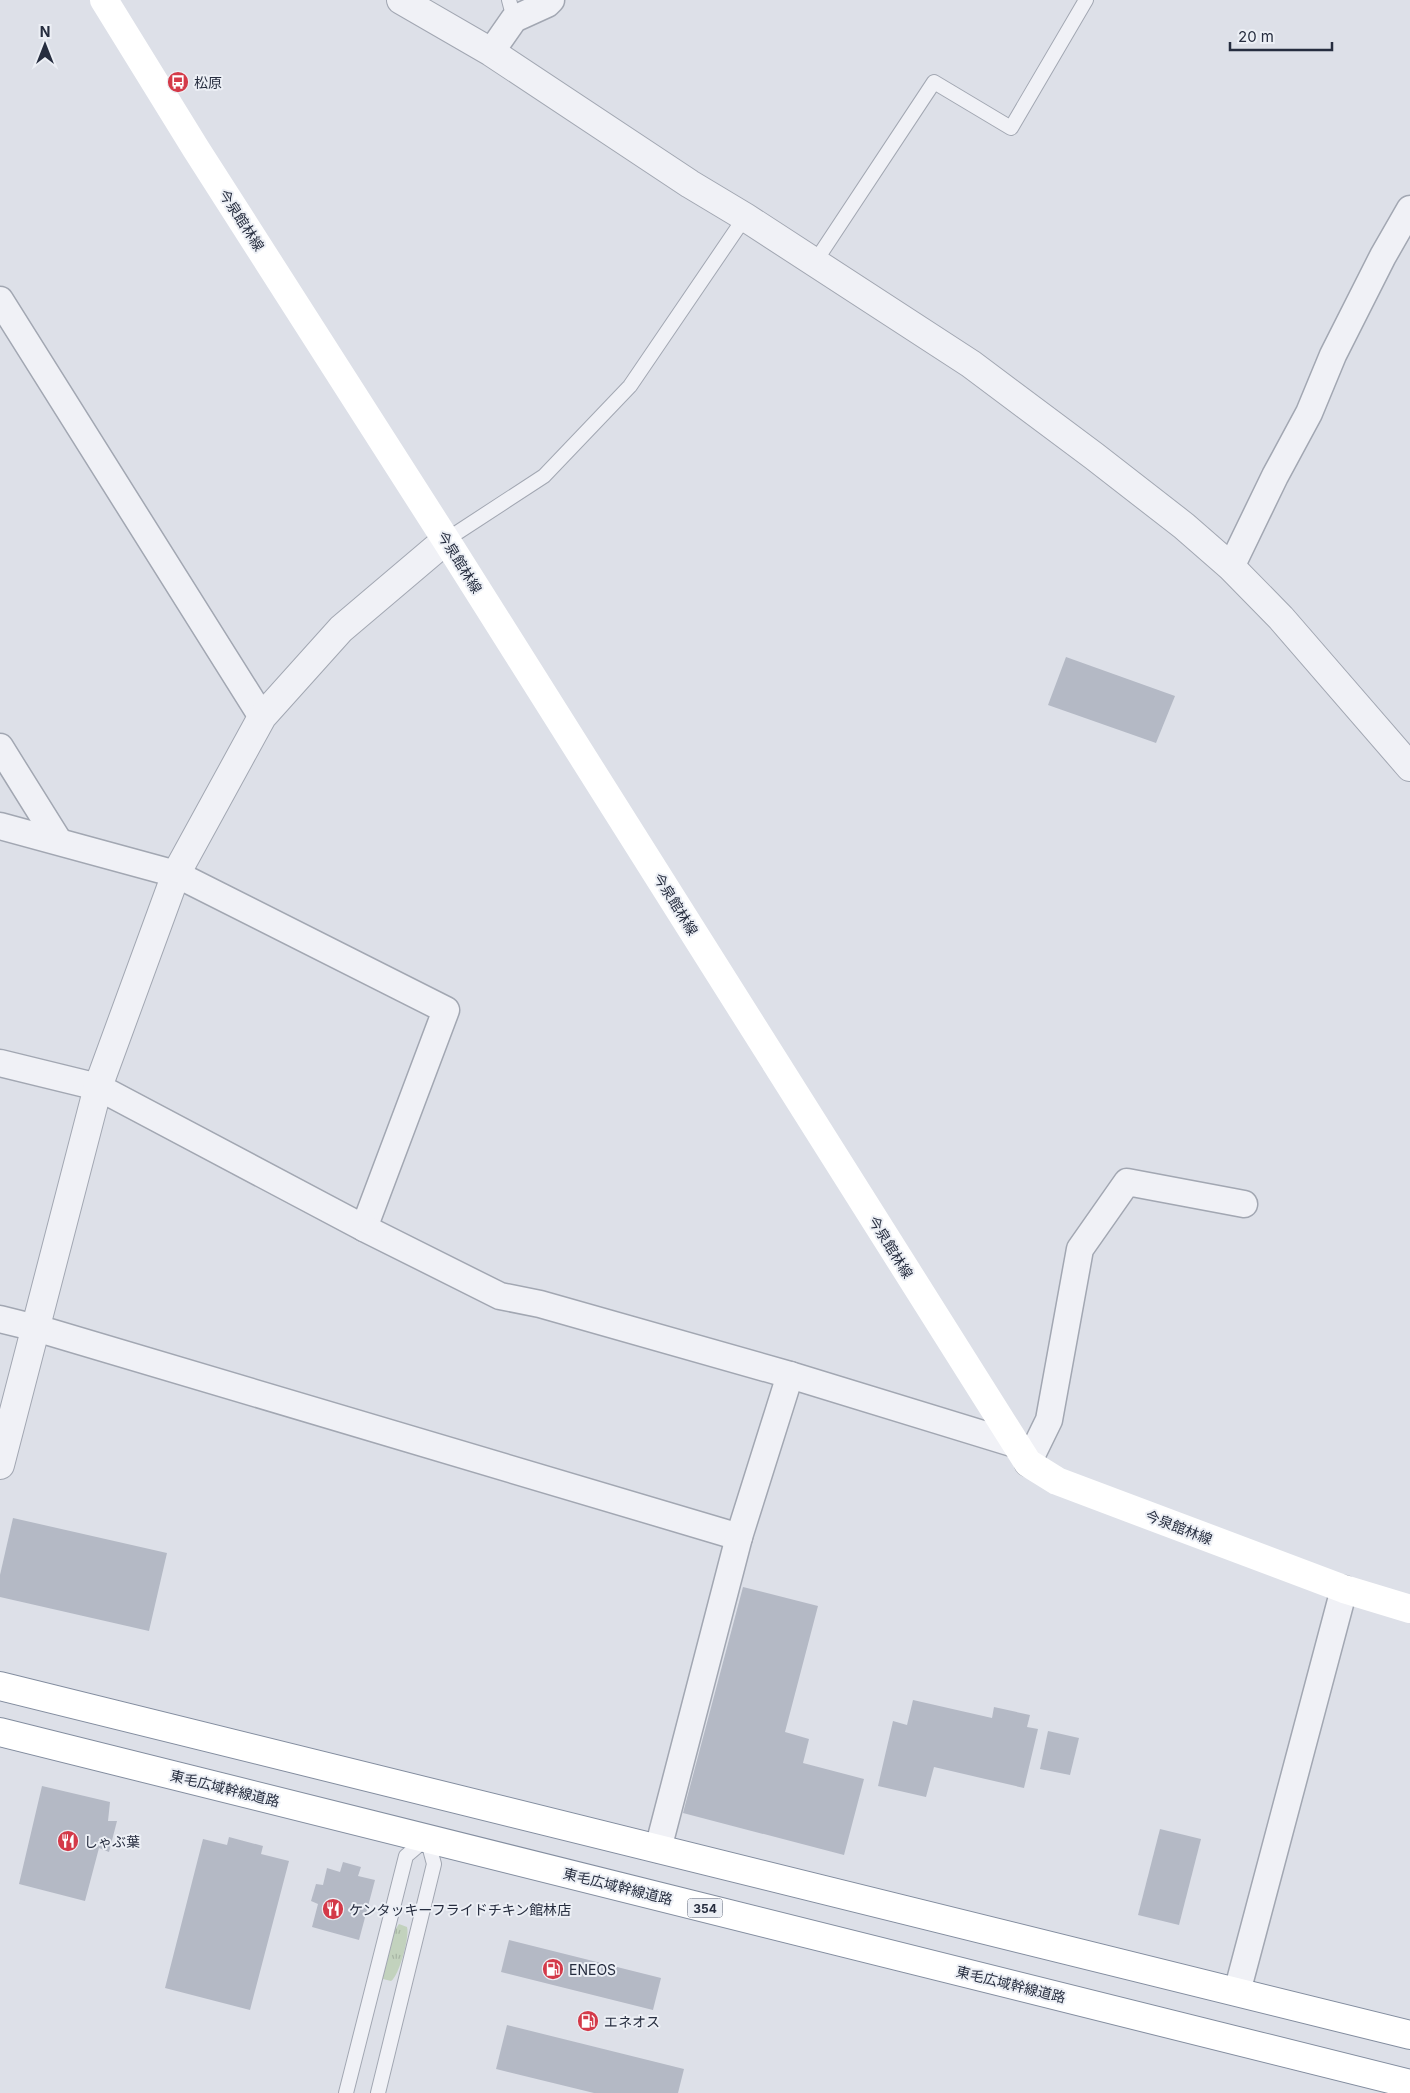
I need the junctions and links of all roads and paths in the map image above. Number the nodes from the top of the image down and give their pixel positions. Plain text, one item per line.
1 (104, 0) edge
2 (401, 0) edge
3 (551, 0) edge
4 (1086, 0) edge
5 (512, 10) edge
6 (491, 52) junction
7 (1410, 209) edge
8 (745, 217) junction
9 (815, 262) junction
10 (0, 300) edge
11 (446, 540) junction
12 (1230, 567) junction
13 (262, 717) junction
14 (0, 746) edge
15 (1410, 767) edge
16 (0, 826) edge
17 (58, 840) junction
18 (176, 874) junction
19 (0, 1063) edge
20 (98, 1087) junction
21 (1244, 1204) dead end
22 (364, 1228) junction
23 (0, 1319) edge
24 (36, 1328) junction
25 (790, 1375) junction
26 (1021, 1453) junction
27 (0, 1465) edge
28 (739, 1537) junction
29 (1344, 1589) junction
30 (1410, 1609) edge
31 (0, 1686) edge
32 (0, 1732) edge
33 (427, 1838) junction
34 (658, 1850) junction
35 (1237, 1992) junction
36 (1410, 2034) edge
37 (1410, 2084) edge
38 (346, 2093) edge
39 (378, 2093) edge

1 - 11 main road, 今泉館林線
2 - 6 street
3 - 5 street
4 - 9 lane
5 - 6 street
6 - 8 street
7 - 12 street
8 - 9 street
8 - 11 lane
9 - 12 street
10 - 13 street
11 - 13 street
11 - 26 main road, 今泉館林線
12 - 15 street
13 - 18 street
14 - 17 street
16 - 17 street
17 - 18 street
18 - 20 street
18 - 22 street
19 - 20 street
20 - 22 street
20 - 24 street
21 - 26 street
22 - 25 street
23 - 24 street
24 - 27 street
24 - 28 street
25 - 26 street
25 - 28 street
26 - 29 main road, 今泉館林線
28 - 34 street
29 - 30 main road, 今泉館林線
29 - 35 street
31 - 34 main road
32 - 33 main road, 東毛広域幹線道路 / 354
33 - 37 main road, 東毛広域幹線道路 / 354
33 - 38 lane
33 - 39 lane
34 - 35 main road
35 - 36 main road

